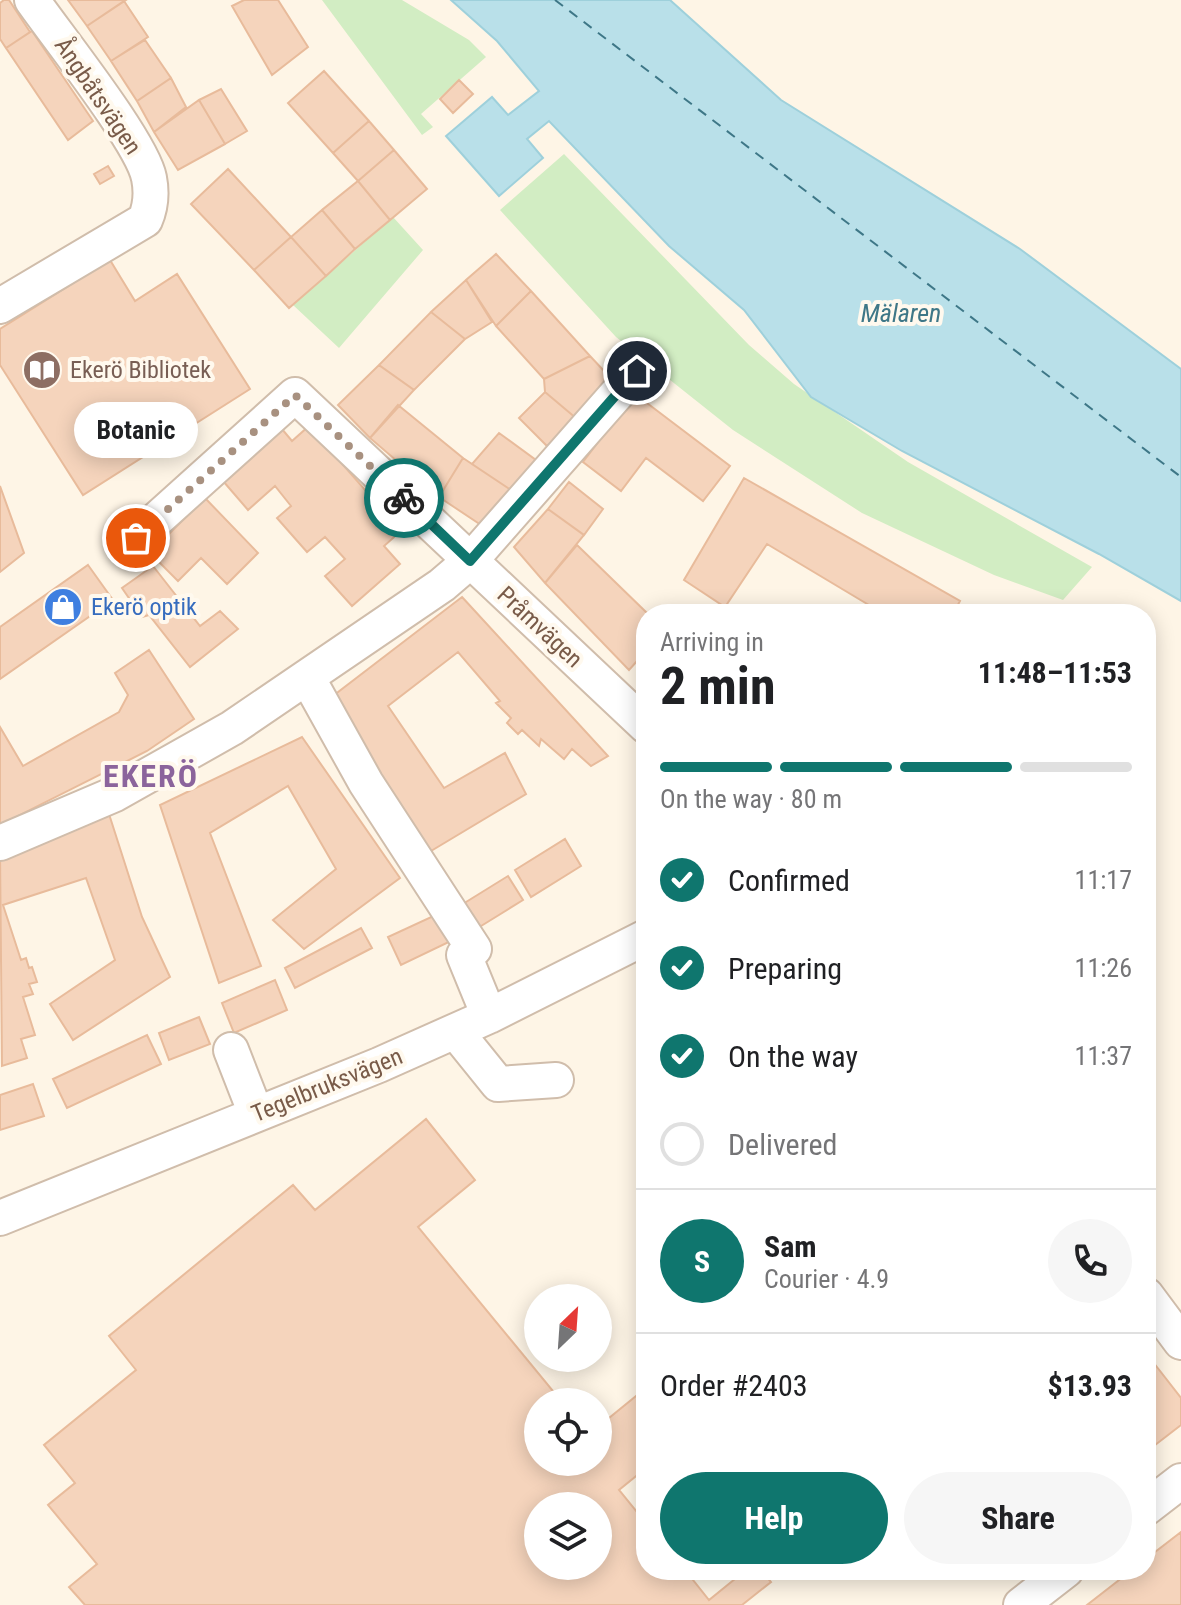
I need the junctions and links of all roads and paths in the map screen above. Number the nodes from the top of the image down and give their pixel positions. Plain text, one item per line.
1 (32, 0) edge
2 (0, 306) edge
3 (637, 371) dead end
4 (136, 538) dead end
5 (470, 561) junction
6 (307, 677) junction
7 (636, 717) edge
8 (0, 843) edge
9 (636, 942) edge
10 (489, 1016) junction
11 (456, 1032) junction
12 (231, 1050) dead end
13 (556, 1080) dead end
14 (256, 1114) junction
15 (0, 1218) edge
16 (1156, 1308) edge
17 (1181, 1342) edge
18 (1181, 1481) edge
19 (1156, 1500) edge
20 (1053, 1580) edge
21 (1021, 1605) edge

1 - 2 street, Ångbåtsvägen
3 - 5 street
4 - 5 street, Pråmvägen
5 - 6 street
5 - 7 street, Pråmvägen
6 - 8 street
6 - 10 street
9 - 10 street, Tegelbruksvägen
10 - 11 street, Tegelbruksvägen
11 - 13 street
11 - 14 street, Tegelbruksvägen
12 - 14 street
14 - 15 street, Tegelbruksvägen
16 - 17 street
18 - 19 street
20 - 21 street

